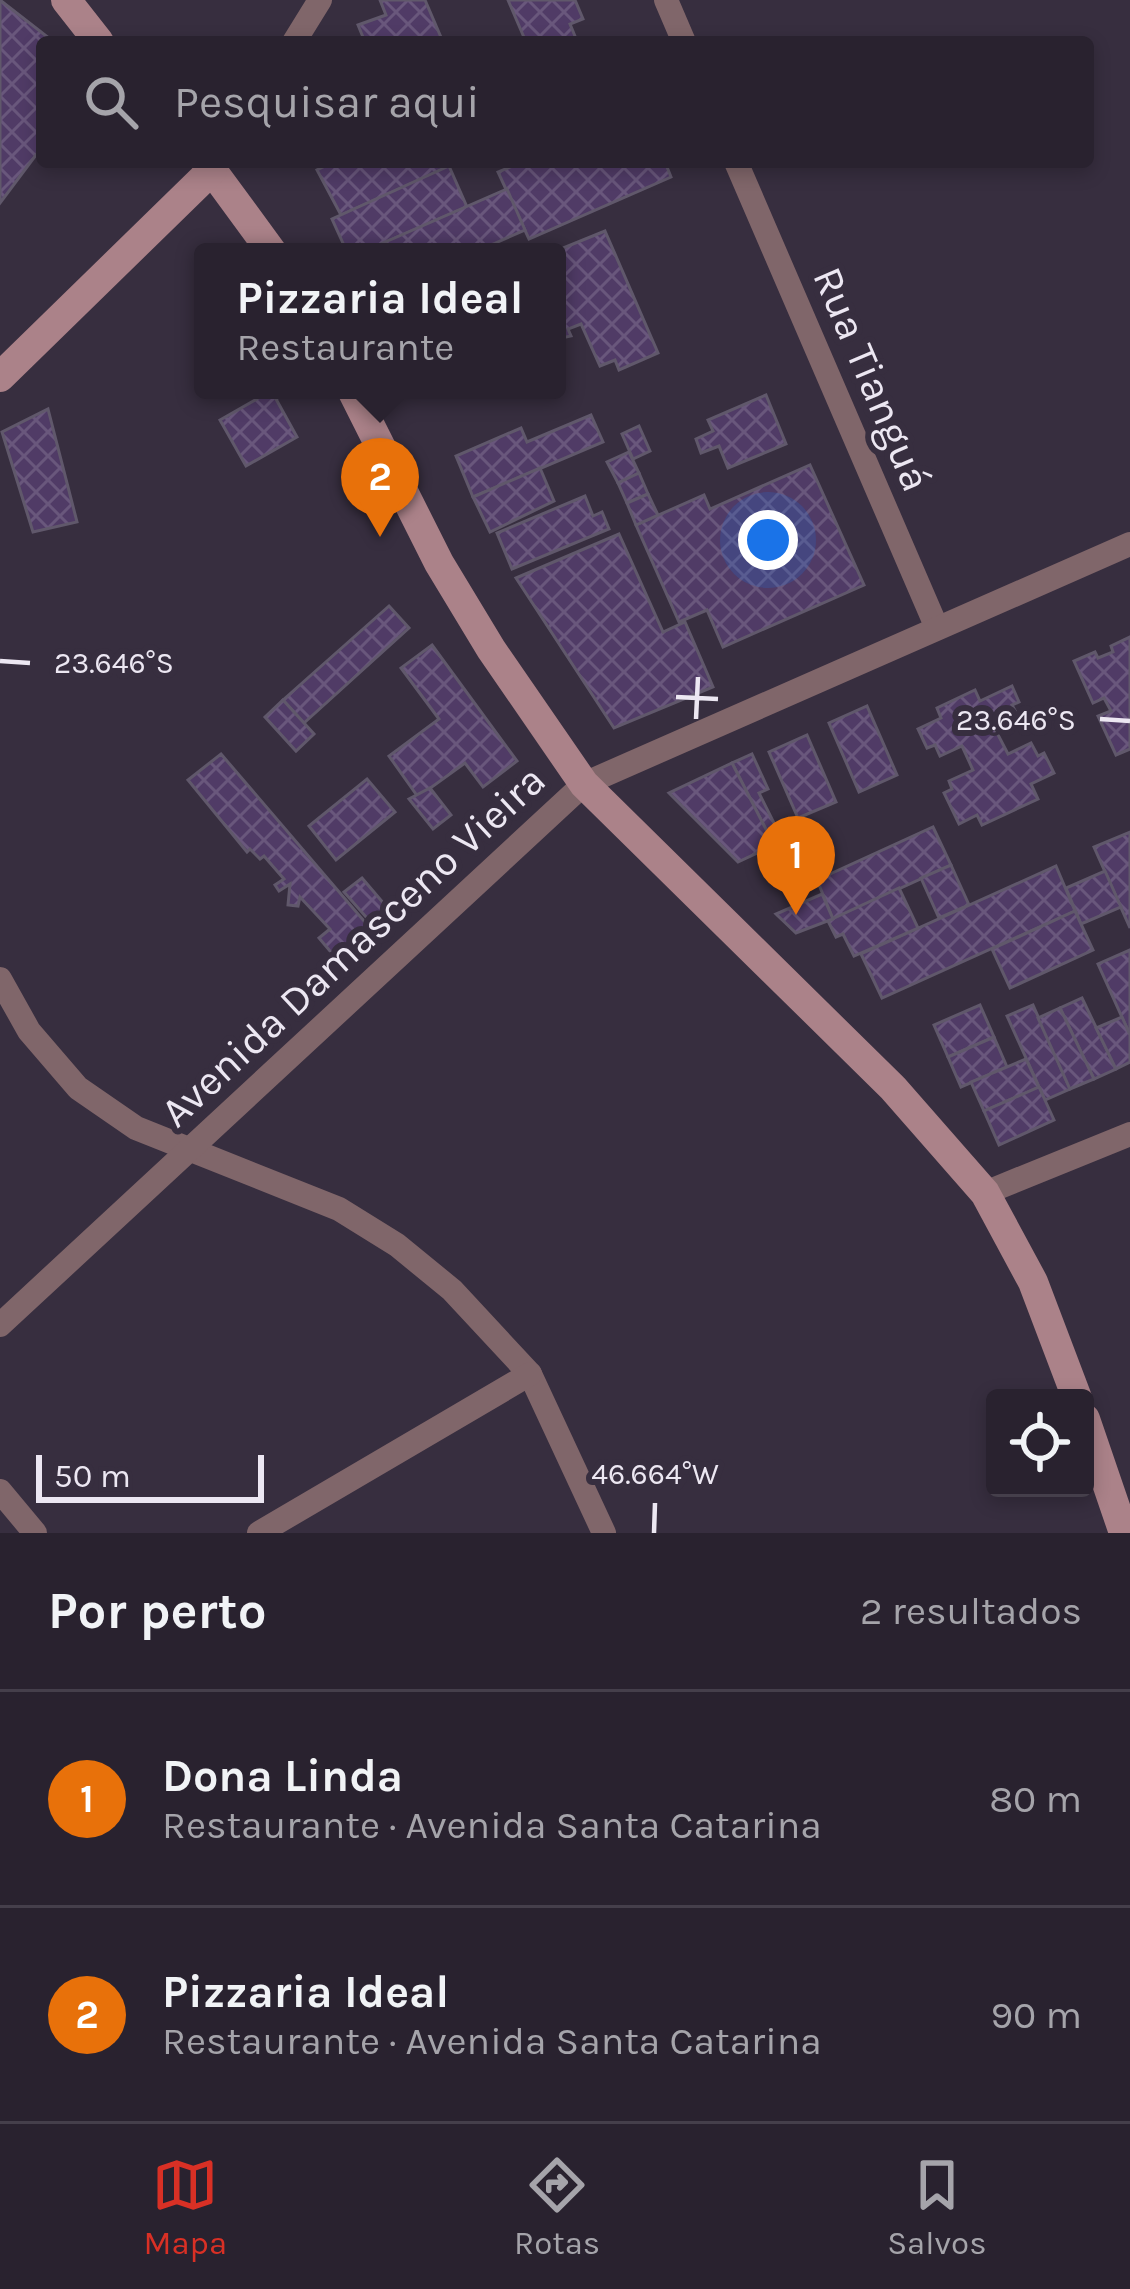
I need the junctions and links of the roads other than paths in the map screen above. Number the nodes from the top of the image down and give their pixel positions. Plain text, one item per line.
1 (65, 0) edge
2 (320, 0) edge
3 (666, 0) edge
4 (94, 36) edge
5 (298, 36) edge
6 (681, 36) edge
7 (208, 168) edge
8 (215, 168) edge
9 (739, 168) edge
10 (266, 243) edge
11 (0, 377) edge
12 (357, 399) edge
13 (1130, 544) edge
14 (937, 628) junction
15 (584, 784) junction
16 (0, 979) edge
17 (1130, 1134) edge
18 (189, 1152) junction
19 (986, 1193) junction
20 (0, 1324) edge
21 (530, 1374) junction
22 (1074, 1389) edge
23 (1094, 1445) edge
24 (0, 1491) edge
25 (35, 1533) edge
26 (259, 1533) edge
27 (604, 1533) edge
28 (1124, 1533) edge

1 - 4 street
2 - 5 street
3 - 6 street
7 - 11 street
8 - 10 street
9 - 14 street, Rua Tianguá
12 - 15 street
13 - 14 street, Avenida Damasceno Vieira
14 - 15 street, Avenida Damasceno Vieira
15 - 18 street, Avenida Damasceno Vieira
15 - 19 street
16 - 18 street
17 - 19 street
18 - 20 street, Avenida Damasceno Vieira
18 - 21 street
19 - 22 street
21 - 26 street
21 - 27 street
23 - 28 street
24 - 25 street

